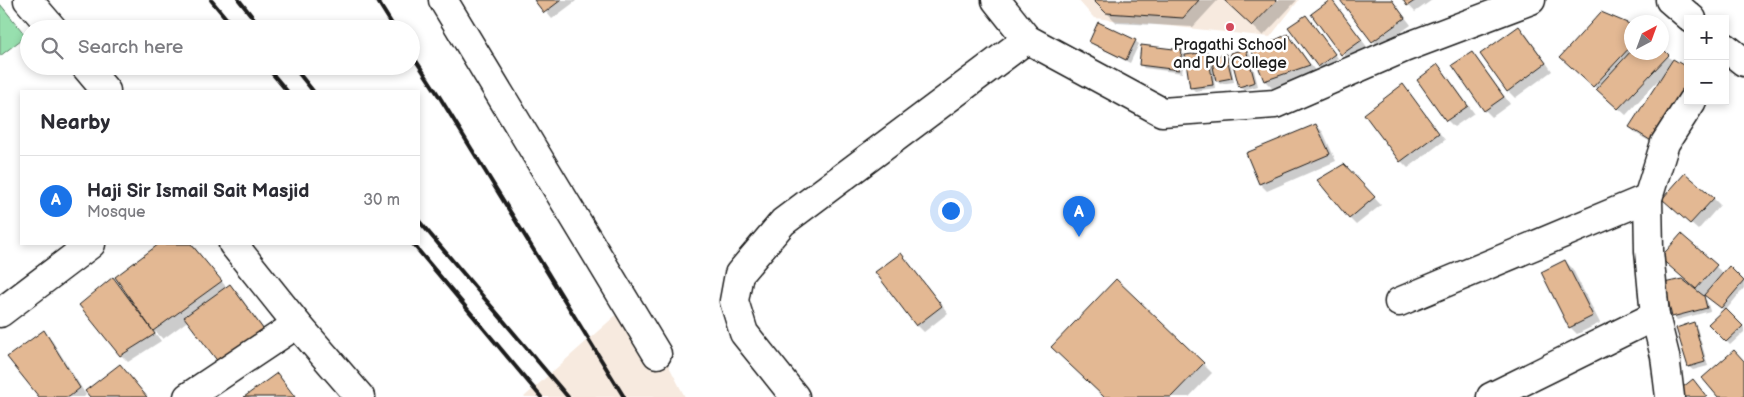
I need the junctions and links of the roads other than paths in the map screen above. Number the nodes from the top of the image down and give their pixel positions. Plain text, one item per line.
1 (28, 0) edge
2 (443, 0) edge
3 (996, 0) edge
4 (1531, 0) edge
5 (1670, 0) edge
6 (1687, 15) edge
7 (45, 20) edge
8 (1027, 39) junction
9 (93, 75) edge
10 (105, 90) edge
11 (1689, 105) edge
12 (1648, 198) junction
13 (90, 245) edge
14 (234, 245) edge
15 (1399, 302) dead end
16 (0, 314) edge
17 (1655, 316) junction
18 (297, 324) junction
19 (657, 354) dead end
20 (188, 397) edge
21 (360, 397) edge
22 (795, 397) edge
23 (1491, 397) edge
24 (1670, 397) edge

1 - 7 street
2 - 19 street
3 - 8 street
4 - 8 street
5 - 6 street
8 - 22 street
9 - 10 street
11 - 12 street
12 - 15 street
12 - 17 street
13 - 16 street
14 - 18 street
17 - 23 street
17 - 24 street
18 - 20 street
18 - 21 street

